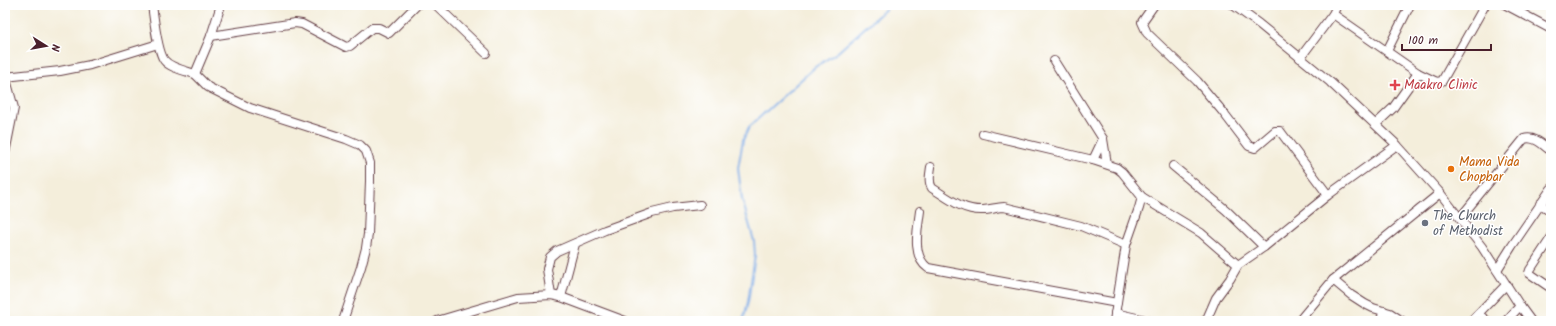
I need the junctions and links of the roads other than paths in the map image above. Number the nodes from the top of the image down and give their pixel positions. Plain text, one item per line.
1 (152, 5) edge
2 (221, 5) edge
3 (417, 5) edge
4 (436, 5) edge
5 (1154, 5) edge
6 (1233, 5) edge
7 (1337, 5) edge
8 (1410, 5) edge
9 (1484, 5) edge
10 (1506, 5) edge
11 (1333, 14) junction
12 (1551, 29) edge
13 (211, 36) junction
14 (158, 44) junction
15 (1387, 51) junction
16 (486, 53) dead end
17 (1300, 58) junction
18 (1054, 61) dead end
19 (1551, 69) edge
20 (1418, 73) junction
21 (1551, 73) edge
22 (195, 74) junction
23 (5, 77) edge
24 (7, 88) edge
25 (1376, 124) junction
26 (983, 134) dead end
27 (1103, 139) junction
28 (1397, 145) junction
29 (1551, 151) edge
30 (5, 153) edge
31 (1093, 160) junction
32 (1107, 164) junction
33 (1173, 166) dead end
34 (931, 167) dead end
35 (1551, 189) edge
36 (1440, 193) junction
37 (1328, 195) junction
38 (1142, 197) junction
39 (1149, 203) junction
40 (1540, 204) junction
41 (700, 205) dead end
42 (1139, 208) junction
43 (920, 211) dead end
44 (1551, 211) edge
45 (1460, 218) junction
46 (1551, 238) edge
47 (574, 244) junction
48 (1126, 245) junction
49 (1264, 247) junction
50 (1238, 265) junction
51 (1497, 270) junction
52 (1333, 280) junction
53 (1551, 283) edge
54 (1506, 285) junction
55 (551, 295) junction
56 (561, 297) junction
57 (1117, 303) junction
58 (1520, 306) junction
59 (1384, 311) junction
60 (1478, 314) junction
61 (1114, 317) edge
62 (612, 319) edge
63 (343, 321) edge
64 (437, 321) edge
65 (625, 321) edge
66 (1150, 321) edge
67 (1206, 321) edge
68 (1299, 321) edge
69 (1380, 321) edge
70 (1402, 321) edge
71 (1471, 321) edge
72 (1487, 321) edge
73 (1506, 321) edge
74 (1531, 321) edge

1 - 14 street
2 - 13 street
3 - 13 street
4 - 16 street
5 - 37 street
6 - 17 street
7 - 11 street
8 - 15 street
9 - 20 street
10 - 12 street
11 - 15 street
11 - 17 street
13 - 22 street
14 - 22 street
14 - 23 street
15 - 20 street
17 - 25 street
18 - 27 street
19 - 21 street
20 - 25 street
22 - 63 street
23 - 24 street
24 - 30 street
25 - 28 street
26 - 31 street
27 - 31 street
27 - 32 street
28 - 36 street
28 - 37 street
29 - 45 street
31 - 32 street
32 - 38 street
33 - 49 street
34 - 48 street
35 - 40 street
36 - 45 street
36 - 52 street
37 - 49 street
38 - 39 street
38 - 42 street
39 - 42 street
39 - 50 street
40 - 44 street
40 - 51 street
41 - 47 street
42 - 48 street
43 - 57 street
45 - 51 street
46 - 53 street
47 - 55 street
47 - 56 street
48 - 57 street
49 - 50 street
50 - 67 street
51 - 54 street
52 - 59 street
52 - 68 street
54 - 58 street
54 - 60 street
55 - 56 street
55 - 64 street
56 - 62 street
57 - 61 street
58 - 73 street
58 - 74 street
59 - 69 street
59 - 70 street
60 - 71 street
60 - 72 street
61 - 66 street
62 - 65 street

